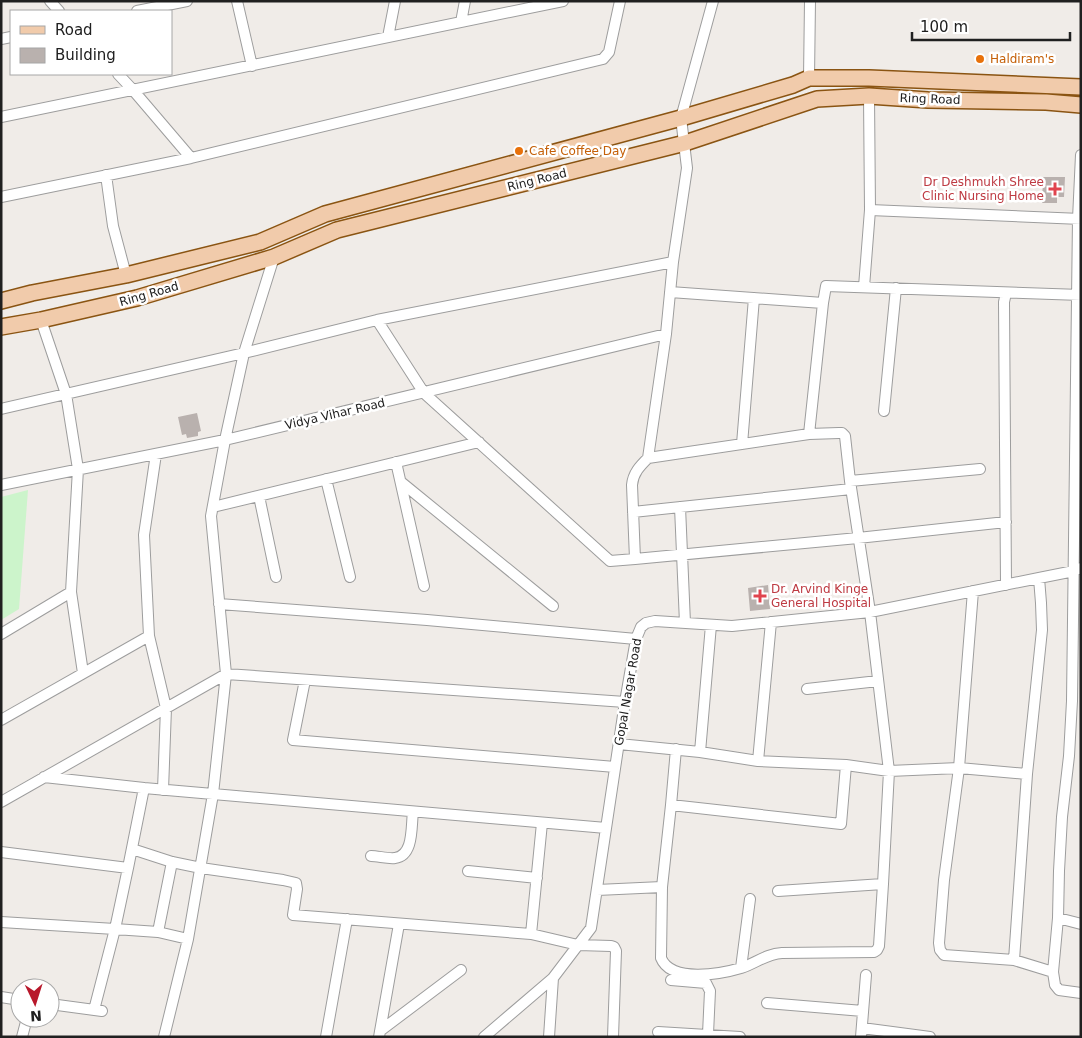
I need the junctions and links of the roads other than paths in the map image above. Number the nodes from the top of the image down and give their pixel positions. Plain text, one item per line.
1 (187, 1) edge
2 (236, 1) edge
3 (395, 1) edge
4 (465, 1) edge
5 (563, 1) edge
6 (620, 1) edge
7 (713, 1) edge
8 (810, 1) edge
9 (531, 5) edge
10 (142, 10) edge
11 (460, 22) junction
12 (388, 37) junction
13 (252, 66) junction
14 (119, 75) edge
15 (809, 78) junction
16 (1081, 87) edge
17 (133, 90) junction
18 (870, 96) junction
19 (1081, 105) edge
20 (1, 117) edge
21 (681, 118) junction
22 (685, 143) junction
23 (1081, 155) edge
24 (191, 158) junction
25 (106, 175) junction
26 (1080, 177) edge
27 (1, 197) edge
28 (870, 210) junction
29 (1079, 219) edge
30 (274, 257) junction
31 (673, 262) junction
32 (126, 274) junction
33 (864, 287) junction
34 (896, 288) junction
35 (670, 292) junction
36 (1006, 292) junction
37 (1079, 295) edge
38 (754, 298) junction
39 (1, 301) edge
40 (823, 303) junction
41 (41, 320) junction
42 (377, 320) junction
43 (1, 326) edge
44 (666, 334) junction
45 (244, 353) junction
46 (1078, 364) edge
47 (424, 393) junction
48 (66, 394) junction
49 (1, 408) edge
50 (884, 411) dead end
51 (809, 434) junction
52 (225, 440) junction
53 (479, 442) junction
54 (742, 444) junction
55 (156, 454) junction
56 (648, 458) junction
57 (396, 462) junction
58 (78, 469) junction
59 (980, 469) dead end
60 (326, 479) junction
61 (401, 482) junction
62 (1, 485) edge
63 (850, 485) junction
64 (259, 496) junction
65 (213, 507) junction
66 (680, 507) junction
67 (633, 512) junction
68 (1006, 522) junction
69 (858, 538) junction
70 (683, 554) junction
71 (635, 559) junction
72 (1077, 570) edge
73 (276, 577) dead end
74 (350, 577) dead end
75 (1039, 578) junction
76 (1006, 585) junction
77 (424, 586) dead end
78 (974, 591) junction
79 (71, 592) junction
80 (219, 604) junction
81 (553, 606) dead end
82 (870, 612) junction
83 (771, 622) junction
84 (685, 623) junction
85 (712, 625) junction
86 (1, 634) edge
87 (149, 636) junction
88 (636, 639) junction
89 (83, 673) junction
90 (226, 674) junction
91 (305, 680) junction
92 (878, 681) junction
93 (807, 689) dead end
94 (625, 702) junction
95 (166, 708) junction
96 (1, 720) edge
97 (618, 744) junction
98 (676, 749) junction
99 (700, 752) junction
100 (758, 762) junction
101 (846, 765) junction
102 (615, 767) junction
103 (959, 768) junction
104 (888, 771) junction
105 (1027, 774) junction
106 (44, 777) junction
107 (144, 788) junction
108 (163, 790) junction
109 (214, 794) junction
110 (1, 802) edge
111 (671, 805) junction
112 (413, 812) junction
113 (542, 823) junction
114 (606, 828) junction
115 (132, 849) junction
116 (1, 852) edge
117 (370, 856) dead end
118 (172, 862) junction
119 (128, 868) junction
120 (201, 868) junction
121 (468, 871) dead end
122 (537, 878) junction
123 (884, 884) junction
124 (662, 887) junction
125 (597, 890) junction
126 (778, 891) dead end
127 (750, 899) dead end
128 (1058, 918) junction
129 (347, 919) junction
130 (1, 922) edge
131 (399, 924) junction
132 (1081, 924) edge
133 (115, 929) junction
134 (158, 932) junction
135 (531, 934) junction
136 (188, 939) junction
137 (578, 945) junction
138 (1014, 960) junction
139 (741, 968) junction
140 (461, 970) dead end
141 (1053, 972) junction
142 (866, 975) dead end
143 (553, 978) junction
144 (671, 980) dead end
145 (1081, 993) edge
146 (767, 1003) dead end
147 (60, 1005) edge
148 (863, 1011) junction
149 (658, 1032) dead end
150 (862, 1032) edge
151 (379, 1034) edge
152 (708, 1034) junction
153 (164, 1037) edge
154 (326, 1037) edge
155 (484, 1037) edge
156 (549, 1037) edge
157 (613, 1037) edge
158 (740, 1037) edge
159 (930, 1037) edge

1 - 10 street
2 - 13 street
3 - 12 street
4 - 11 street
5 - 9 street
6 - 24 street
7 - 21 street
8 - 15 street
9 - 11 street
11 - 12 street
12 - 13 street
13 - 17 street
14 - 17 street
15 - 16 main road, Ring Road
15 - 21 main road, Ring Road
17 - 20 street
17 - 24 street
18 - 19 main road, Ring Road
18 - 22 main road, Ring Road
18 - 28 street
21 - 22 street
21 - 32 main road, Ring Road
22 - 30 main road, Ring Road
22 - 31 street
23 - 26 street
24 - 25 street
25 - 27 street
25 - 32 street
26 - 29 street
28 - 29 street
28 - 33 street
29 - 37 street
30 - 41 main road, Ring Road
30 - 45 street
31 - 35 street
31 - 42 street
32 - 39 main road, Ring Road
33 - 34 street
33 - 40 street
34 - 36 street
34 - 50 street
35 - 38 street
35 - 44 street
36 - 37 street
36 - 68 street
37 - 46 street
38 - 40 street
38 - 54 street
40 - 51 street
41 - 43 main road, Ring Road
41 - 48 street
42 - 45 street
42 - 47 street
44 - 47 street, Vidya Vihar Road
44 - 56 street
45 - 48 street
45 - 52 street
46 - 72 street
47 - 52 street, Vidya Vihar Road
47 - 53 street
48 - 49 street
48 - 58 street
51 - 54 street
51 - 63 street
52 - 55 street, Vidya Vihar Road
52 - 65 street
53 - 57 street
53 - 71 street
54 - 56 street
55 - 58 street, Vidya Vihar Road
55 - 87 street
56 - 67 street
57 - 60 street
57 - 61 street
58 - 62 street, Vidya Vihar Road
58 - 79 street
59 - 63 street
60 - 64 street
60 - 74 street
61 - 77 street
61 - 81 street
63 - 66 street
63 - 69 street
64 - 65 street
64 - 73 street
65 - 80 street
66 - 67 street
66 - 70 street
67 - 71 street
68 - 69 street
68 - 76 street
69 - 70 street
69 - 82 street
70 - 71 street
70 - 84 street
72 - 75 street, Gopal Nagar Road
72 - 128 street
75 - 76 street, Gopal Nagar Road
75 - 105 street
76 - 78 street, Gopal Nagar Road
78 - 82 street, Gopal Nagar Road
78 - 103 street
79 - 86 street
79 - 89 street
80 - 88 street
80 - 90 street
82 - 83 street, Gopal Nagar Road
82 - 92 street
83 - 85 street, Gopal Nagar Road
83 - 100 street
84 - 85 street, Gopal Nagar Road
84 - 88 street, Gopal Nagar Road
85 - 99 street
87 - 89 street
87 - 95 street
88 - 94 street, Gopal Nagar Road
89 - 96 street
90 - 91 street
90 - 95 street
90 - 109 street
91 - 94 street
91 - 102 street
92 - 93 street
92 - 104 street
94 - 97 street, Gopal Nagar Road
95 - 106 street
95 - 108 street
97 - 98 street
97 - 102 street, Gopal Nagar Road
98 - 99 street
98 - 111 street
99 - 100 street
100 - 101 street
101 - 104 street
101 - 111 street
102 - 114 street, Gopal Nagar Road
103 - 104 street
103 - 105 street
103 - 138 street
104 - 123 street
105 - 138 street
106 - 107 street
106 - 110 street
107 - 108 street
107 - 115 street
108 - 109 street
109 - 112 street
109 - 120 street
111 - 124 street
112 - 113 street
112 - 117 street
113 - 114 street
113 - 122 street
114 - 125 street, Gopal Nagar Road
115 - 118 street
115 - 119 street
116 - 119 street
118 - 120 street
118 - 134 street
119 - 133 street
120 - 129 street
120 - 136 street
121 - 122 street
122 - 135 street
123 - 126 street
123 - 139 street
124 - 125 street
124 - 139 street
125 - 137 street, Gopal Nagar Road
127 - 139 street
128 - 132 street
128 - 141 street
129 - 131 street
129 - 154 street
130 - 133 street
131 - 135 street
131 - 151 street
133 - 134 street
133 - 147 street
134 - 136 street
135 - 137 street
136 - 153 street
137 - 143 street, Gopal Nagar Road
137 - 157 street
138 - 141 street
140 - 151 street
141 - 145 street
142 - 148 street
143 - 155 street, Gopal Nagar Road
143 - 156 street
144 - 152 street
146 - 148 street
148 - 150 street
149 - 152 street
150 - 159 street
152 - 158 street

